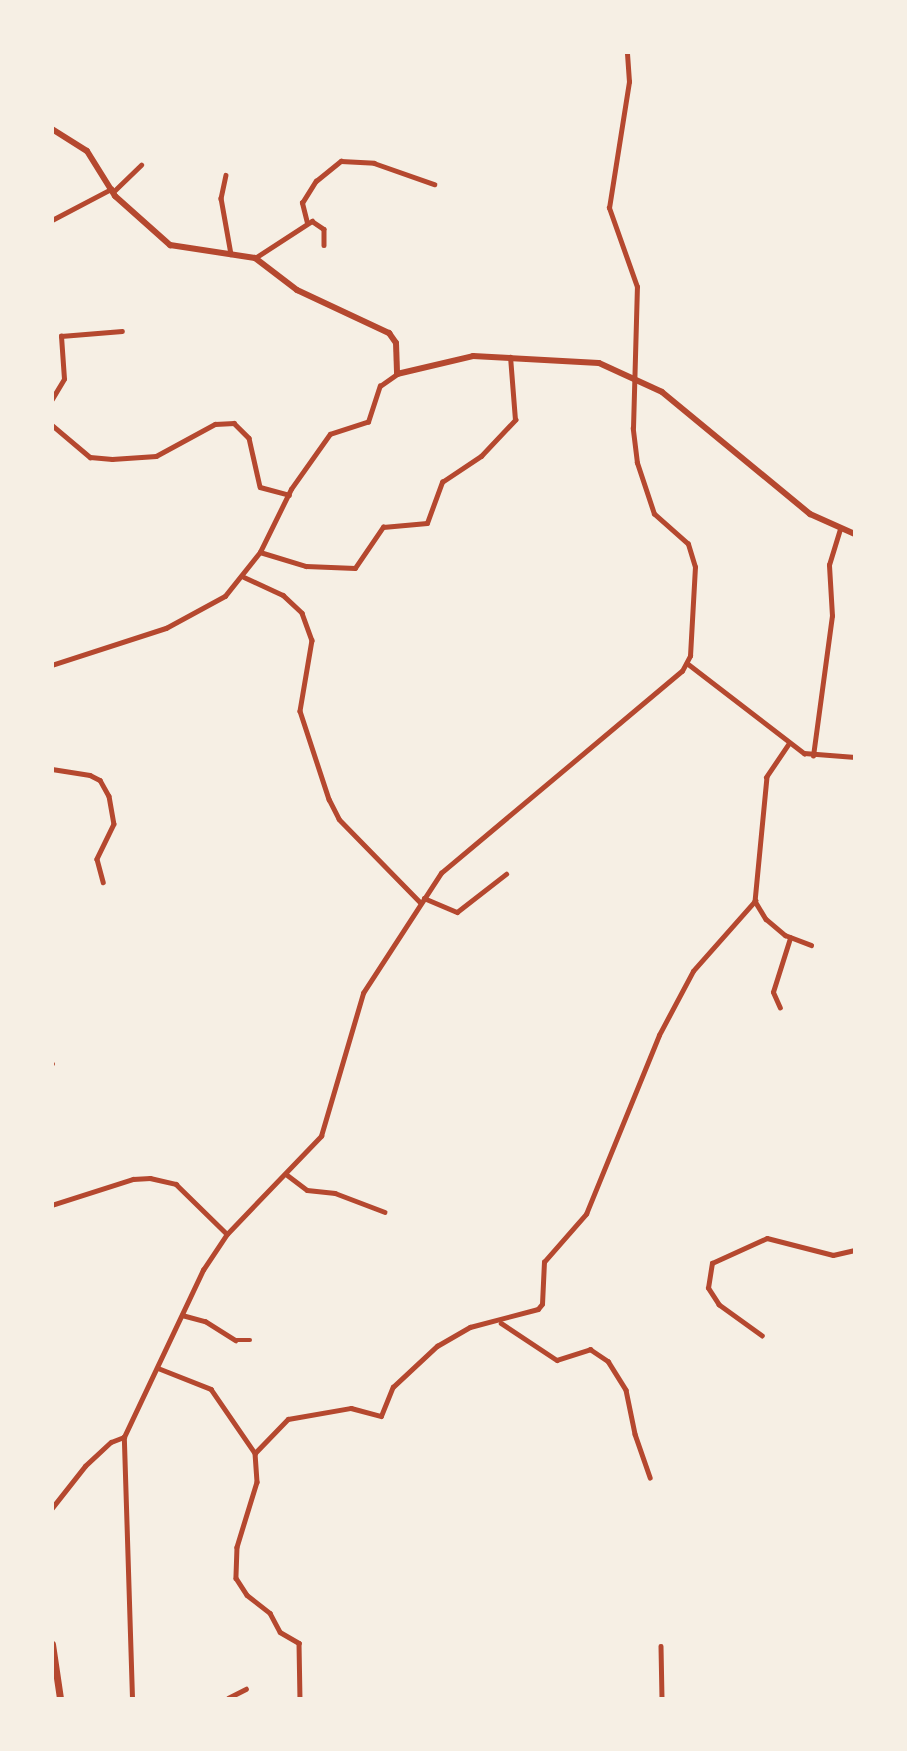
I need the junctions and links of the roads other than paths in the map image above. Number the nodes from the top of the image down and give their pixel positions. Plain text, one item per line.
1 (627, 52) edge
2 (52, 130) edge
3 (141, 165) dead end
4 (226, 174) dead end
5 (434, 184) dead end
6 (112, 191) junction
7 (52, 220) edge
8 (307, 223) junction
9 (324, 245) dead end
10 (230, 254) junction
11 (255, 258) junction
12 (122, 331) dead end
13 (510, 356) junction
14 (397, 374) junction
15 (637, 382) junction
16 (52, 399) edge
17 (52, 425) edge
18 (289, 495) junction
19 (840, 529) junction
20 (855, 534) edge
21 (260, 552) junction
22 (244, 577) junction
23 (687, 663) junction
24 (52, 665) edge
25 (789, 744) junction
26 (813, 757) junction
27 (855, 757) edge
28 (52, 769) edge
29 (506, 874) dead end
30 (103, 882) dead end
31 (423, 900) junction
32 (755, 901) junction
33 (790, 938) junction
34 (811, 945) dead end
35 (779, 1007) dead end
36 (286, 1174) junction
37 (52, 1205) edge
38 (384, 1212) dead end
39 (227, 1234) junction
40 (855, 1250) edge
41 (182, 1315) junction
42 (501, 1322) junction
43 (762, 1336) dead end
44 (250, 1340) dead end
45 (158, 1368) junction
46 (124, 1437) junction
47 (255, 1453) junction
48 (650, 1477) dead end
49 (52, 1508) edge
50 (52, 1644) edge
51 (660, 1646) dead end
52 (246, 1689) dead end
53 (60, 1699) edge
54 (132, 1699) edge
55 (228, 1699) edge
56 (300, 1699) edge
57 (662, 1699) edge

1 - 15 street
2 - 6 street
3 - 6 street
4 - 10 street
5 - 8 street
6 - 7 street
6 - 10 street
8 - 9 street
8 - 11 street
10 - 11 street
11 - 14 street
12 - 16 street
13 - 14 street
13 - 15 street
13 - 21 street
14 - 18 street
15 - 19 street
15 - 23 street
17 - 18 street
18 - 21 street
19 - 20 street
19 - 26 street
21 - 22 street
22 - 24 street
22 - 31 street
23 - 25 street
23 - 31 street
25 - 26 street
25 - 32 street
26 - 27 street
28 - 30 street
29 - 31 street
31 - 36 street
32 - 33 street
32 - 42 street
33 - 34 street
33 - 35 street
36 - 38 street
36 - 39 street
37 - 39 street
39 - 41 street
40 - 43 street
41 - 44 street
41 - 45 street
42 - 47 street
42 - 48 street
45 - 46 street
45 - 47 street
46 - 49 street
46 - 54 street
47 - 56 street
50 - 53 main road
51 - 57 street
52 - 55 street

